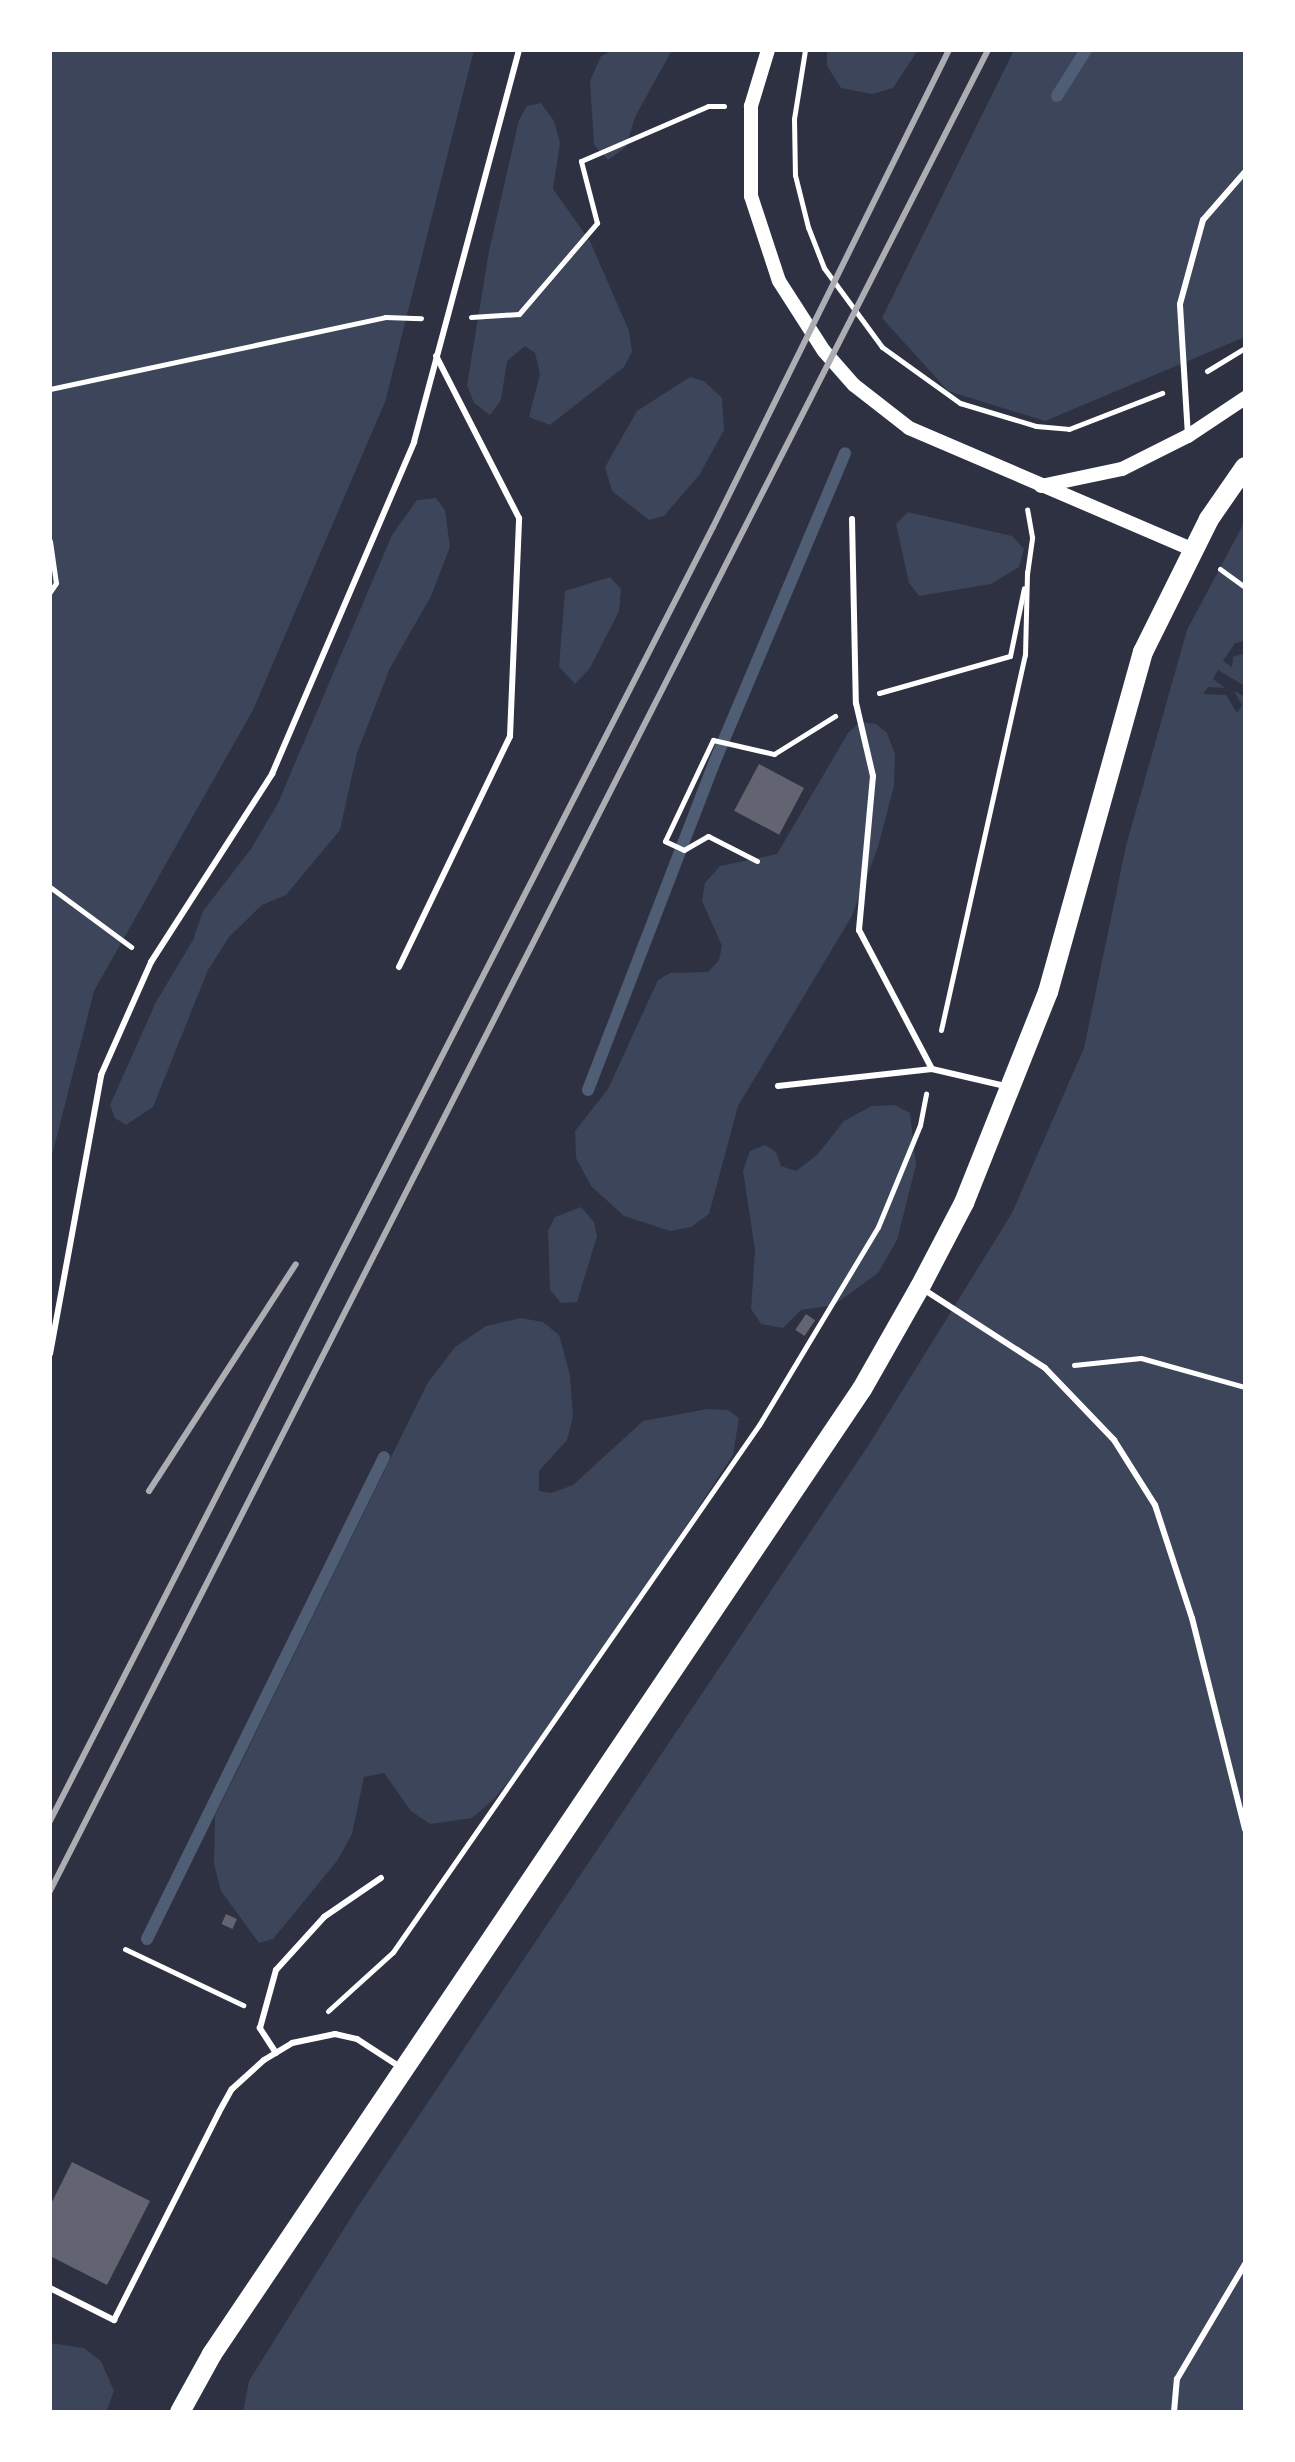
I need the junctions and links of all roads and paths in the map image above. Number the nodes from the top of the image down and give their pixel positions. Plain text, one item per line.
1 (519, 50) edge
2 (768, 50) edge
3 (805, 50) edge
4 (708, 106) dead end
5 (1245, 172) edge
6 (446, 319) junction
7 (1245, 348) edge
8 (436, 356) junction
9 (1185, 382) junction
10 (50, 389) edge
11 (1245, 398) edge
12 (1188, 436) junction
13 (1245, 467) edge
14 (1037, 486) junction
15 (852, 519) dead end
16 (50, 541) edge
17 (1193, 550) junction
18 (1027, 572) junction
19 (50, 592) edge
20 (856, 703) junction
21 (757, 861) dead end
22 (50, 887) edge
23 (151, 962) junction
24 (399, 967) dead end
25 (932, 1069) junction
26 (778, 1086) dead end
27 (1013, 1088) junction
28 (920, 1287) junction
29 (50, 1354) edge
30 (1045, 1368) junction
31 (1245, 1387) edge
32 (1245, 1829) edge
33 (381, 1878) dead end
34 (128, 1950) dead end
35 (219, 1994) dead end
36 (313, 2036) junction
37 (276, 2053) junction
38 (406, 2071) junction
39 (1245, 2264) edge
40 (50, 2288) edge
41 (180, 2412) edge
42 (1174, 2412) edge

1 - 6 lane
2 - 14 street
3 - 9 path
4 - 6 path
5 - 9 lane
6 - 8 lane
6 - 10 path
7 - 9 path
8 - 23 lane
8 - 24 lane
9 - 12 lane
11 - 12 street
12 - 14 street
13 - 17 main road
14 - 17 street
14 - 18 path
15 - 20 lane
16 - 19 path
17 - 27 main road
18 - 20 path
18 - 25 path
20 - 21 path
20 - 25 lane
22 - 23 path
23 - 29 lane
25 - 26 lane
25 - 27 lane
25 - 36 path
27 - 28 main road
28 - 30 lane
28 - 38 main road
30 - 31 path
30 - 32 lane
33 - 37 lane
34 - 35 path
36 - 37 lane
36 - 38 lane
37 - 40 lane
38 - 41 main road
39 - 42 lane

